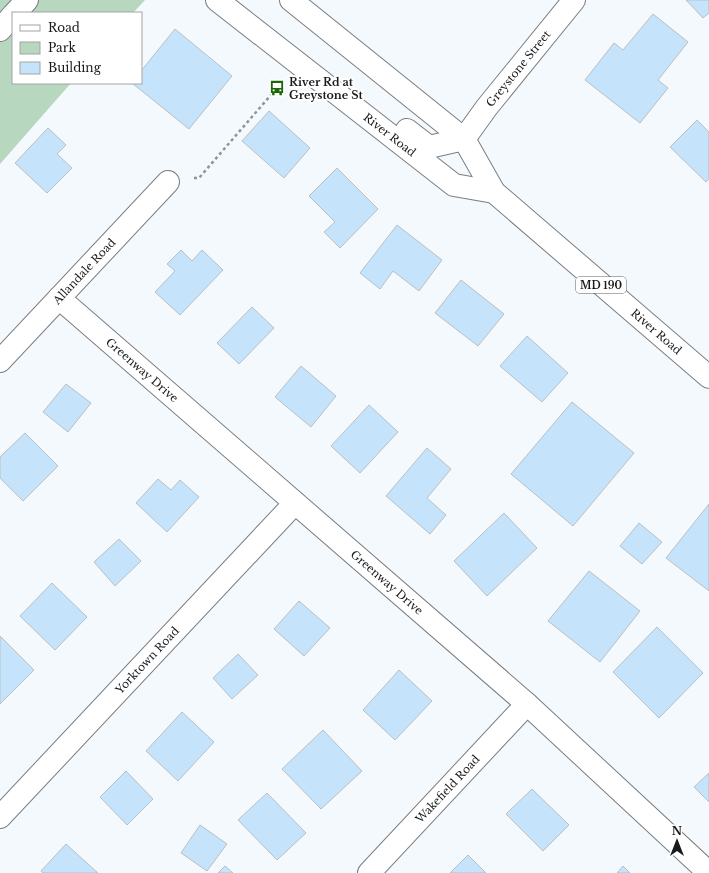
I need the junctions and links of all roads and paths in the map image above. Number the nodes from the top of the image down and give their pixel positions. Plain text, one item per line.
1 (27, 0) edge
2 (217, 0) edge
3 (291, 0) edge
4 (574, 0) edge
5 (16, 12) edge
6 (12, 16) edge
7 (0, 30) edge
8 (305, 70) junction
9 (277, 88) dead end
10 (464, 139) junction
11 (168, 182) joint
12 (494, 192) junction
13 (59, 298) junction
14 (0, 361) edge
15 (709, 377) edge
16 (295, 503) junction
17 (527, 704) junction
18 (0, 817) edge
19 (369, 873) edge
20 (709, 873) edge

1 - 5 street
2 - 8 street, River Road
3 - 10 street, River Road / MD 190
4 - 10 street, Greystone Street
6 - 7 street
8 - 10 street
8 - 12 street, River Road
9 - 11 path
10 - 12 street, River Road / MD 190
11 - 13 street, Allandale Road
12 - 15 street, River Road / MD 190
13 - 14 street, Allandale Road
13 - 16 street, Greenway Drive
16 - 17 street, Greenway Drive
16 - 18 street, Yorktown Road
17 - 19 street, Wakefield Road
17 - 20 street, Greenway Drive

